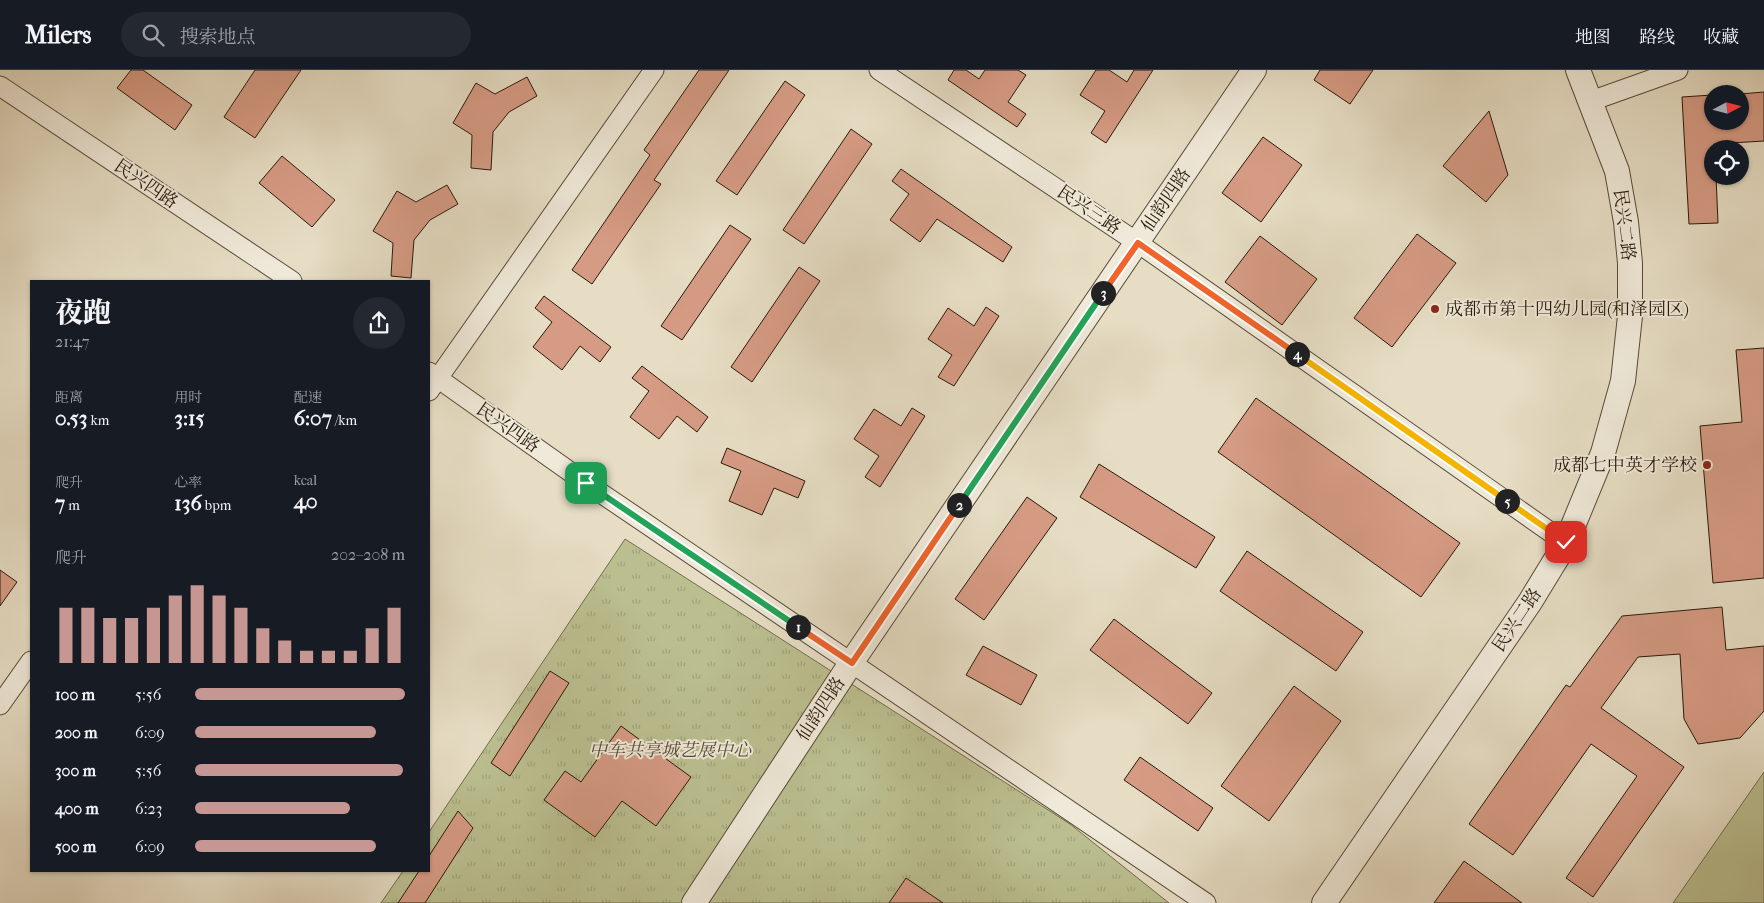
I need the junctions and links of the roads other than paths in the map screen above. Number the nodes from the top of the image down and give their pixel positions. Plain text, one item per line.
1 (654, 70) edge
2 (879, 70) edge
3 (1254, 70) edge
4 (1578, 70) edge
5 (1678, 70) edge
6 (0, 86) edge
7 (1591, 101) junction
8 (1138, 243) junction
9 (291, 280) edge
10 (432, 381) edge
11 (1566, 542) junction
12 (30, 662) edge
13 (852, 663) junction
14 (0, 705) edge
15 (694, 903) edge
16 (1206, 903) edge
17 (1324, 903) edge

1 - 10 street
2 - 8 street, 民兴三路
3 - 8 street, 仙韵四路
4 - 7 street, 民兴二路
5 - 7 street
6 - 9 street, 民兴四路
7 - 11 street, 民兴二路
8 - 11 street, 民兴三路
8 - 13 street, 仙韵四路
10 - 13 street, 民兴四路
11 - 17 street, 民兴二路
12 - 14 street
13 - 15 street, 仙韵四路
13 - 16 street, 民兴四路

